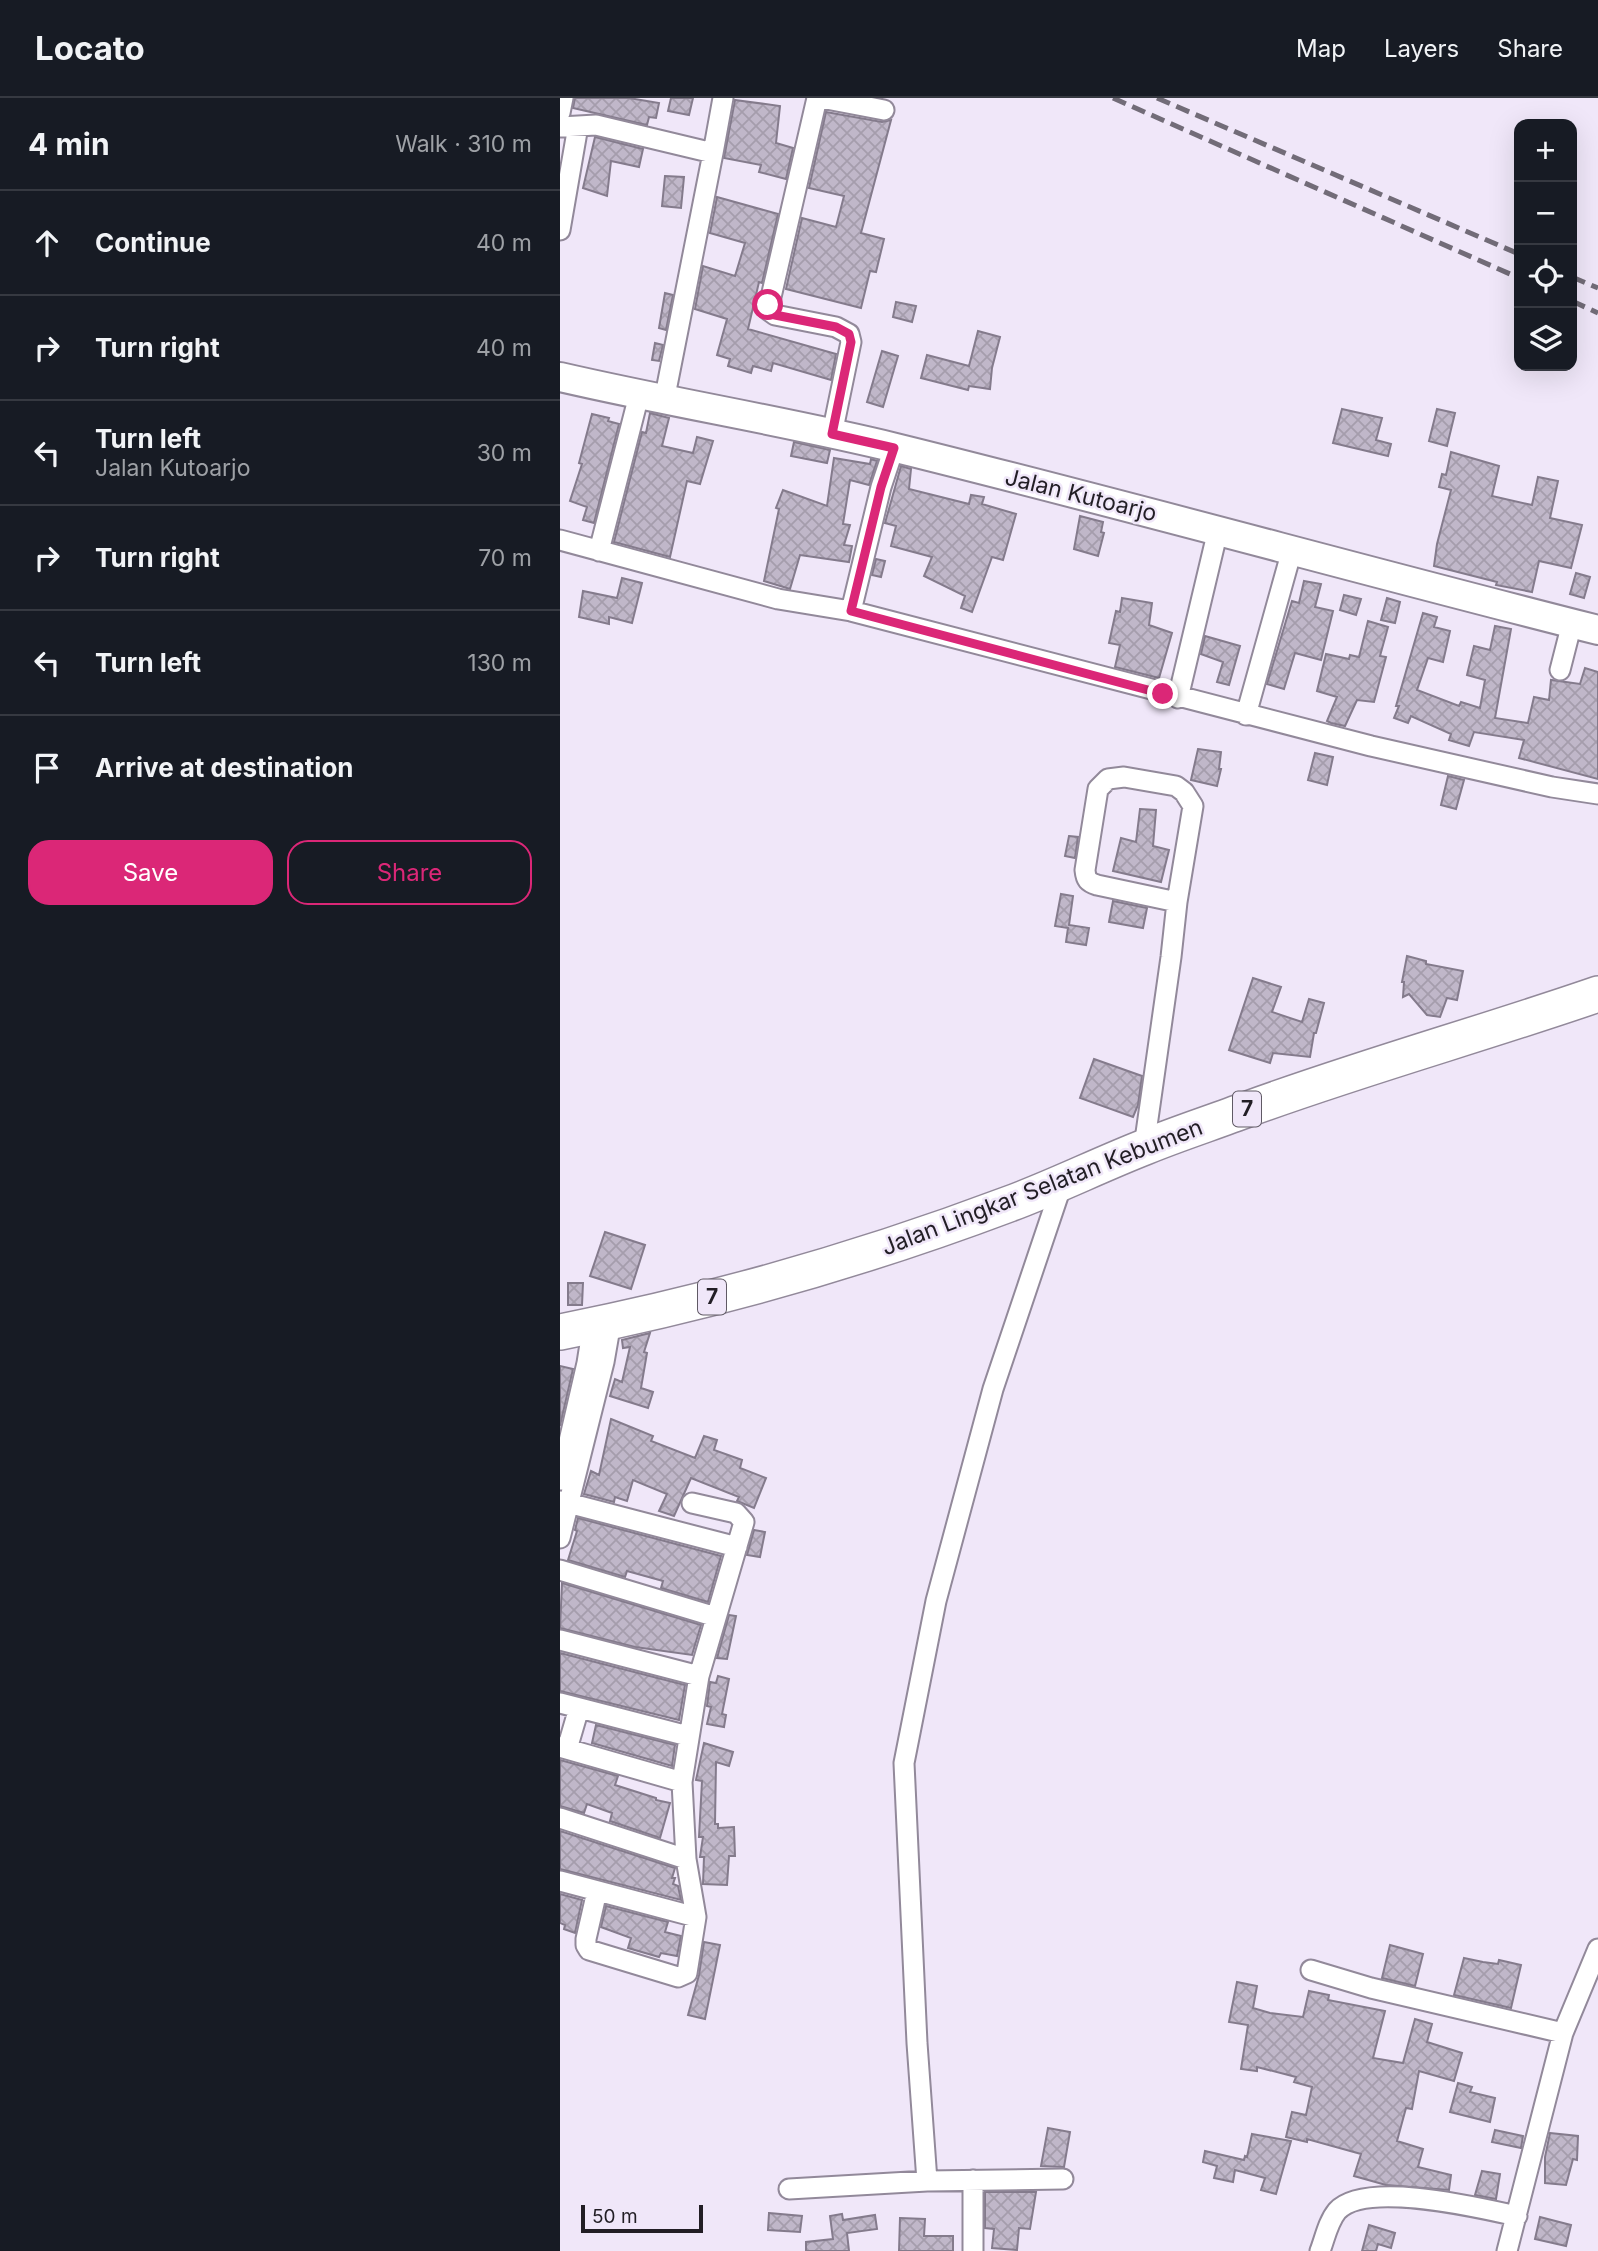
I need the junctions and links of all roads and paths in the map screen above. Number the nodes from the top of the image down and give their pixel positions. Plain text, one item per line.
1 (562, 98) edge
2 (723, 98) edge
3 (819, 98) edge
4 (884, 110) dead end
5 (560, 113) edge
6 (569, 126) edge
7 (713, 153) junction
8 (560, 230) edge
9 (560, 376) edge
10 (652, 398) junction
11 (832, 434) junction
12 (894, 448) junction
13 (1218, 530) junction
14 (560, 540) edge
15 (599, 551) junction
16 (1292, 551) junction
17 (851, 611) junction
18 (1585, 626) edge
19 (1560, 670) dead end
20 (1178, 698) junction
21 (1246, 715) junction
22 (1598, 794) edge
23 (1177, 902) junction
24 (1598, 994) edge
25 (1144, 1147) junction
26 (1062, 1184) junction
27 (588, 1327) edge
28 (578, 1438) junction
29 (560, 1480) edge
30 (565, 1502) edge
31 (692, 1503) dead end
32 (560, 1538) edge
33 (737, 1546) junction
34 (560, 1570) edge
35 (716, 1617) junction
36 (560, 1640) edge
37 (699, 1675) junction
38 (570, 1705) edge
39 (688, 1736) junction
40 (563, 1748) edge
41 (682, 1782) junction
42 (560, 1818) edge
43 (686, 1859) junction
44 (560, 1881) edge
45 (597, 1891) junction
46 (696, 1917) junction
47 (1598, 1948) edge
48 (1311, 1970) dead end
49 (1563, 2033) junction
50 (973, 2179) junction
51 (1063, 2179) dead end
52 (928, 2181) junction
53 (789, 2189) dead end
54 (1517, 2216) junction
55 (973, 2251) edge
56 (1320, 2251) edge
57 (1507, 2251) edge

1 - 5 street
2 - 7 street
3 - 4 street
3 - 11 street
6 - 7 street
6 - 8 street
7 - 10 street
9 - 10 main road, Jalan Kutoarjo
10 - 11 main road, Jalan Kutoarjo
10 - 15 street
11 - 12 main road, Jalan Kutoarjo
12 - 13 main road, Jalan Kutoarjo
12 - 17 street
13 - 16 main road, Jalan Kutoarjo
13 - 20 street
14 - 15 street
15 - 17 street
16 - 18 main road, Jalan Kutoarjo
16 - 21 street
17 - 20 street
18 - 19 street
20 - 21 street
21 - 22 street
23 - 23 street
23 - 25 street
24 - 25 highway, Jalan Lingkar Selatan Kebumen / 7
25 - 26 highway, Jalan Lingkar Selatan Kebumen / 7
26 - 27 highway, Jalan Lingkar Selatan Kebumen / 7
26 - 52 street
27 - 28 street
28 - 29 street
28 - 30 street
30 - 32 street
30 - 33 street
31 - 33 street
33 - 35 street
34 - 35 street
35 - 37 street
36 - 37 street
37 - 39 street
38 - 39 street
38 - 40 street
39 - 41 street
40 - 41 street
41 - 43 street
42 - 43 street
43 - 46 street
44 - 45 street
45 - 46 street
45 - 46 street
47 - 49 street
48 - 49 street
49 - 54 street
50 - 51 street
50 - 52 street
50 - 55 street
52 - 53 street
54 - 56 street
54 - 57 street

